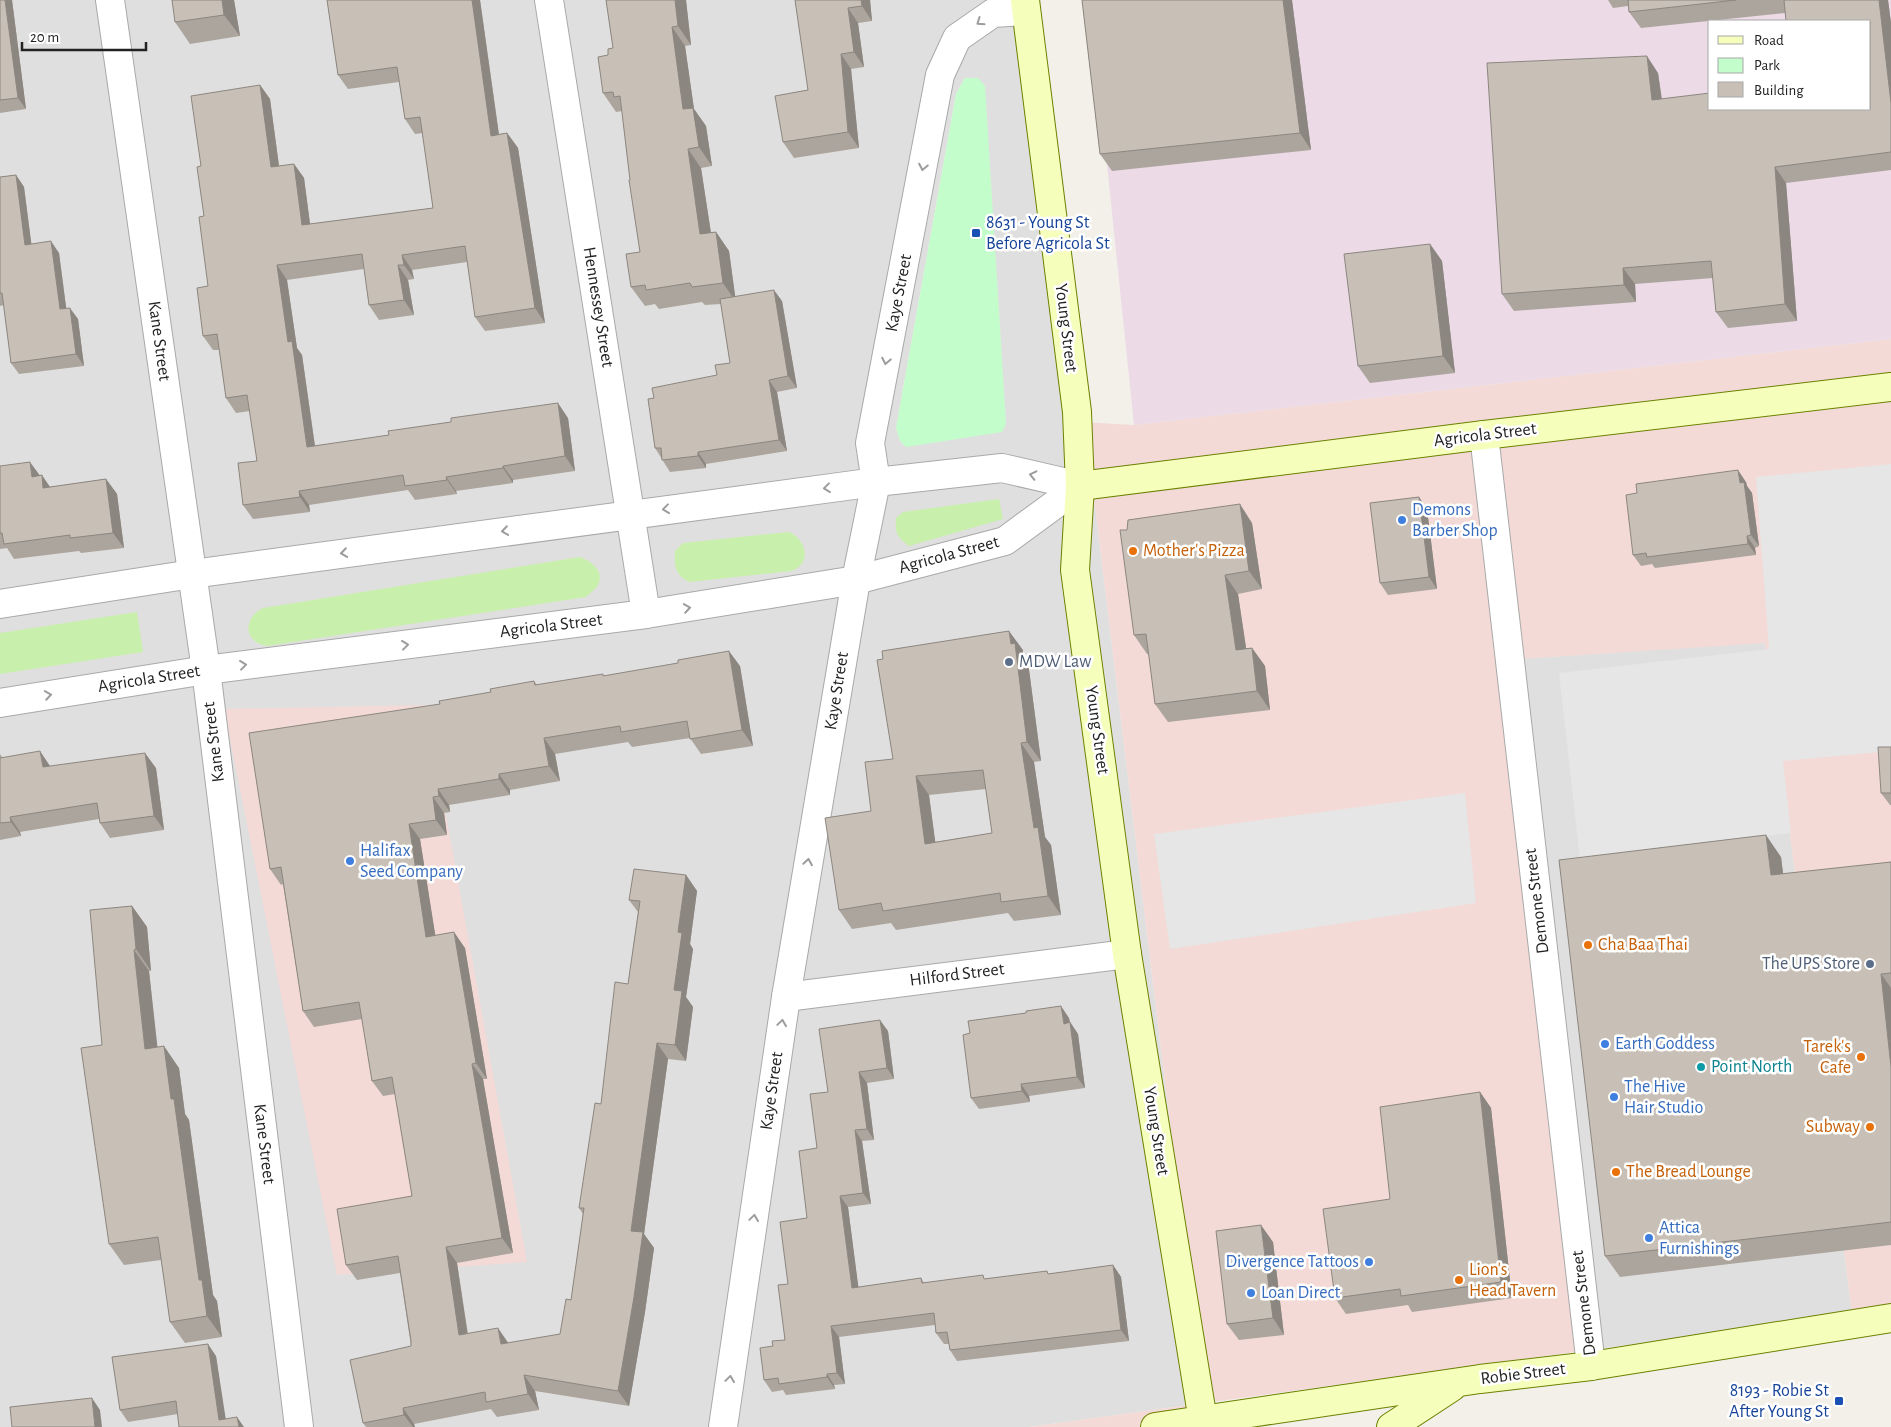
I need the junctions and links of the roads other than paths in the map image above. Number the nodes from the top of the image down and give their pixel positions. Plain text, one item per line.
1 (110, 0) edge
2 (550, 0) edge
3 (1025, 5) edge
4 (1891, 387) edge
5 (1484, 435) junction
6 (876, 482) junction
7 (1080, 486) junction
8 (630, 514) junction
9 (192, 574) junction
10 (856, 580) junction
11 (0, 604) edge
12 (646, 614) junction
13 (206, 670) junction
14 (0, 703) edge
15 (1127, 954) junction
16 (786, 996) junction
17 (1891, 1318) edge
18 (1591, 1366) junction
19 (1459, 1382) junction
20 (1204, 1424) edge
21 (299, 1427) edge
22 (723, 1427) edge
23 (1155, 1427) edge
24 (1391, 1427) edge

1 - 9 street, Kane Street
2 - 8 street, Hennessey Street
3 -> 6 street, Kaye Street
3 - 7 main road, Young Street
4 - 5 main road, Agricola Street
5 - 7 main road, Agricola Street
5 - 18 street, Demone Street
7 -> 6 street, Agricola Street
6 -> 8 street, Agricola Street
6 - 10 street, Kaye Street
7 - 10 street, Agricola Street
7 - 15 main road, Young Street
8 -> 9 street, Agricola Street
8 - 12 street, Hennessey Street
9 - 11 street, Agricola Street
9 - 13 street, Kane Street
12 -> 10 street, Agricola Street
16 -> 10 street, Kaye Street
13 -> 12 street, Agricola Street
14 -> 13 street, Agricola Street
13 - 21 street, Kane Street
15 - 16 street, Hilford Street
15 - 20 main road, Young Street
22 -> 16 street, Kaye Street
17 - 18 main road, Robie Street
18 - 19 main road, Robie Street
19 - 20 main road, Robie Street
19 - 24 main road
20 - 23 main road, Robie Street

